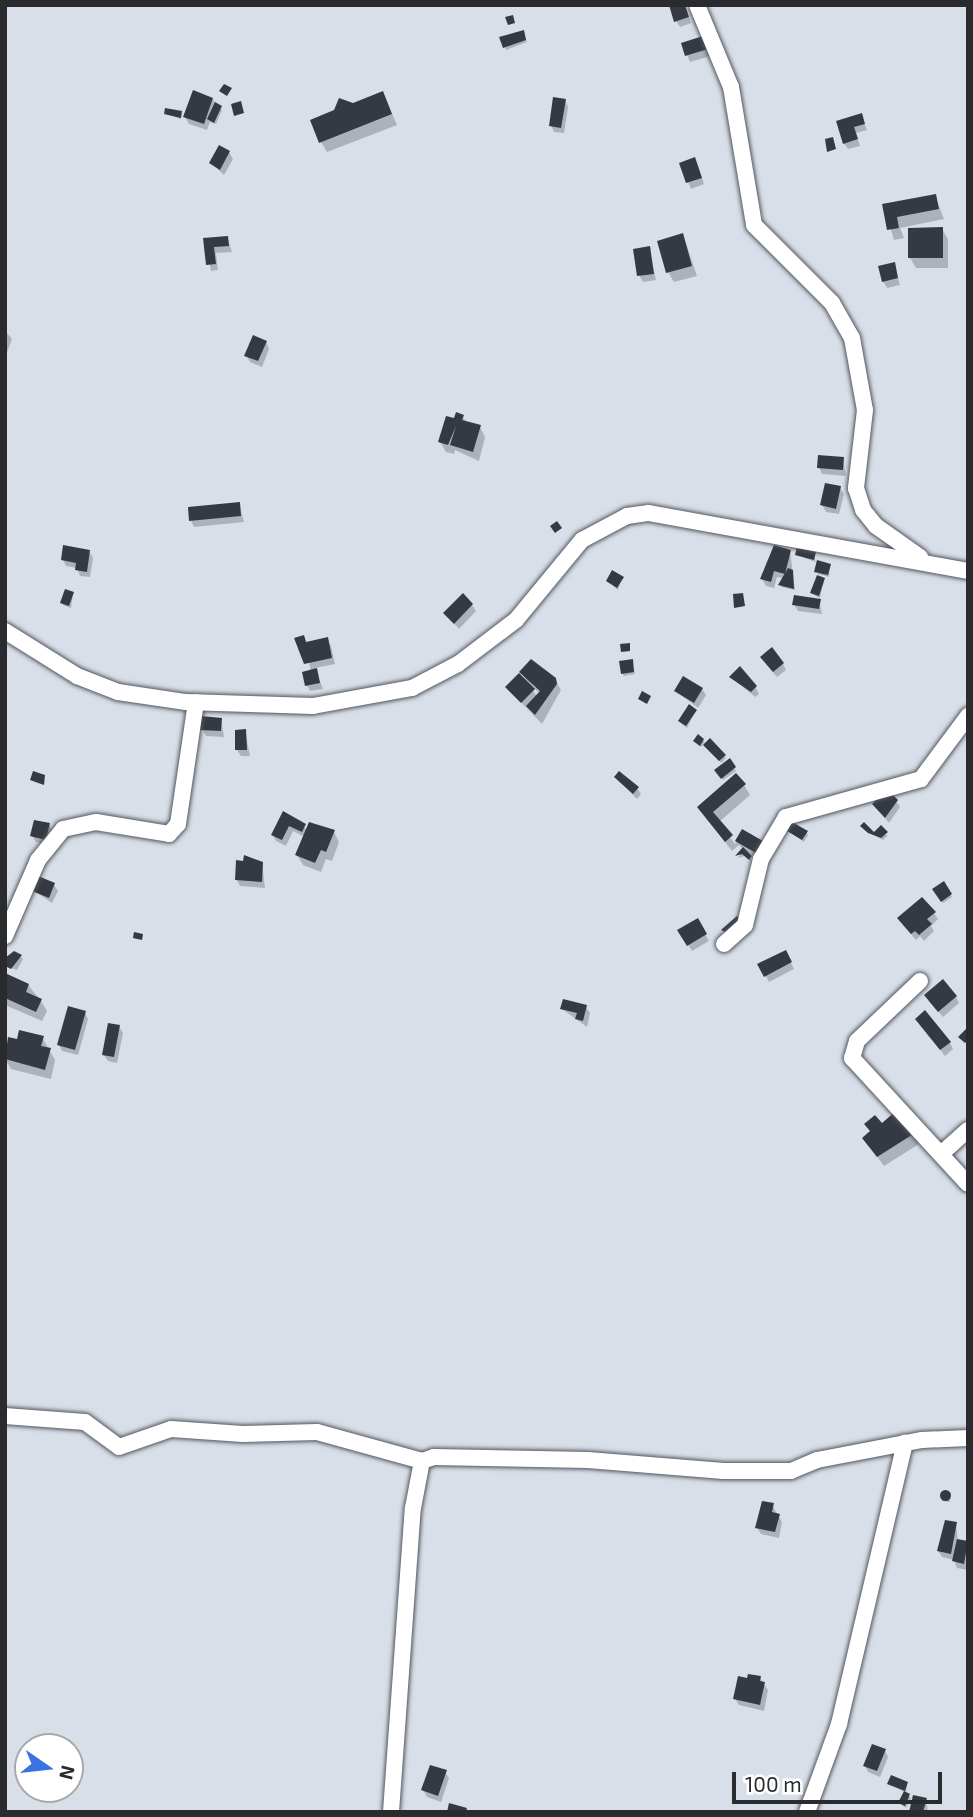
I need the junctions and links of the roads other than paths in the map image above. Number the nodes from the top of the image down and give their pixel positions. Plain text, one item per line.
1 (697, 5) edge
2 (925, 560) junction
3 (968, 571) edge
4 (5, 631) edge
5 (196, 702) junction
6 (968, 716) edge
7 (5, 936) edge
8 (724, 944) dead end
9 (920, 981) dead end
10 (968, 1130) edge
11 (941, 1154) junction
12 (968, 1184) edge
13 (5, 1416) edge
14 (968, 1438) edge
15 (905, 1443) junction
16 (422, 1461) junction
17 (391, 1812) edge
18 (807, 1812) edge

1 - 2 street
2 - 3 street
2 - 5 street
4 - 5 street
5 - 7 street
6 - 8 street
9 - 11 street
10 - 11 street
11 - 12 street
13 - 16 street
14 - 15 street
15 - 16 street
15 - 18 street
16 - 17 street

